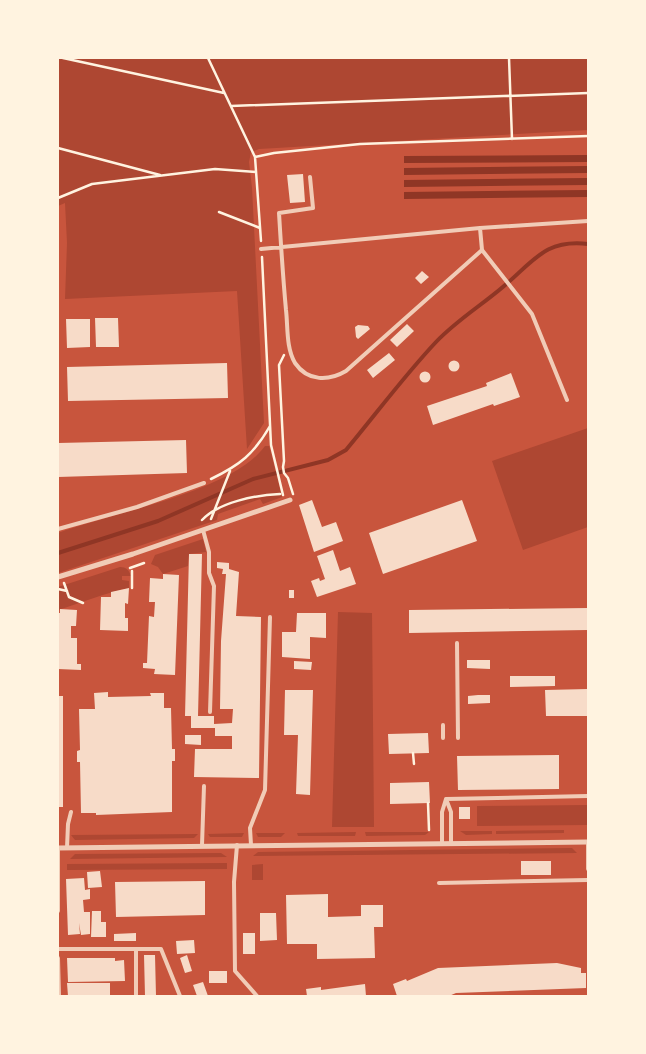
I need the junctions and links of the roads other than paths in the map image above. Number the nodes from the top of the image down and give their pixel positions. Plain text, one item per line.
1 (310, 177) dead end
2 (588, 221) edge
3 (480, 228) junction
4 (281, 247) junction
5 (261, 249) road end
6 (482, 250) junction
7 (567, 400) dead end
8 (204, 483) road end
9 (290, 499) road end
10 (58, 530) edge
11 (203, 530) junction
12 (58, 577) edge
13 (270, 617) dead end
14 (457, 643) dead end
15 (210, 712) dead end
16 (443, 725) dead end
17 (443, 738) dead end
18 (458, 738) dead end
19 (204, 786) dead end
20 (588, 796) edge
21 (446, 799) junction
22 (71, 812) dead end
23 (588, 842) edge
24 (442, 843) junction
25 (451, 843) junction
26 (202, 845) junction
27 (237, 845) junction
28 (250, 845) junction
29 (58, 848) edge
30 (67, 848) junction
31 (588, 869) edge
32 (588, 880) edge
33 (439, 882) dead end
34 (58, 911) edge
35 (58, 949) edge
36 (136, 949) junction
37 (58, 958) edge
38 (59, 996) edge
39 (136, 996) edge
40 (180, 996) edge
41 (257, 996) edge

1 - 4 lane
2 - 3 lane
3 - 4 lane
3 - 6 lane
4 - 5 lane
4 - 6 lane
6 - 7 lane
8 - 10 lane
9 - 11 street
11 - 12 street
11 - 15 lane
13 - 28 lane
14 - 18 lane
16 - 17 lane
19 - 26 lane
20 - 21 lane
21 - 24 lane
21 - 25 lane
22 - 30 lane
23 - 25 street
23 - 31 lane
24 - 25 street
24 - 28 street
26 - 27 street
26 - 30 street
27 - 28 street
27 - 41 lane
29 - 30 street
29 - 34 lane
32 - 33 lane
35 - 36 lane
36 - 39 lane
36 - 40 lane
37 - 38 lane

